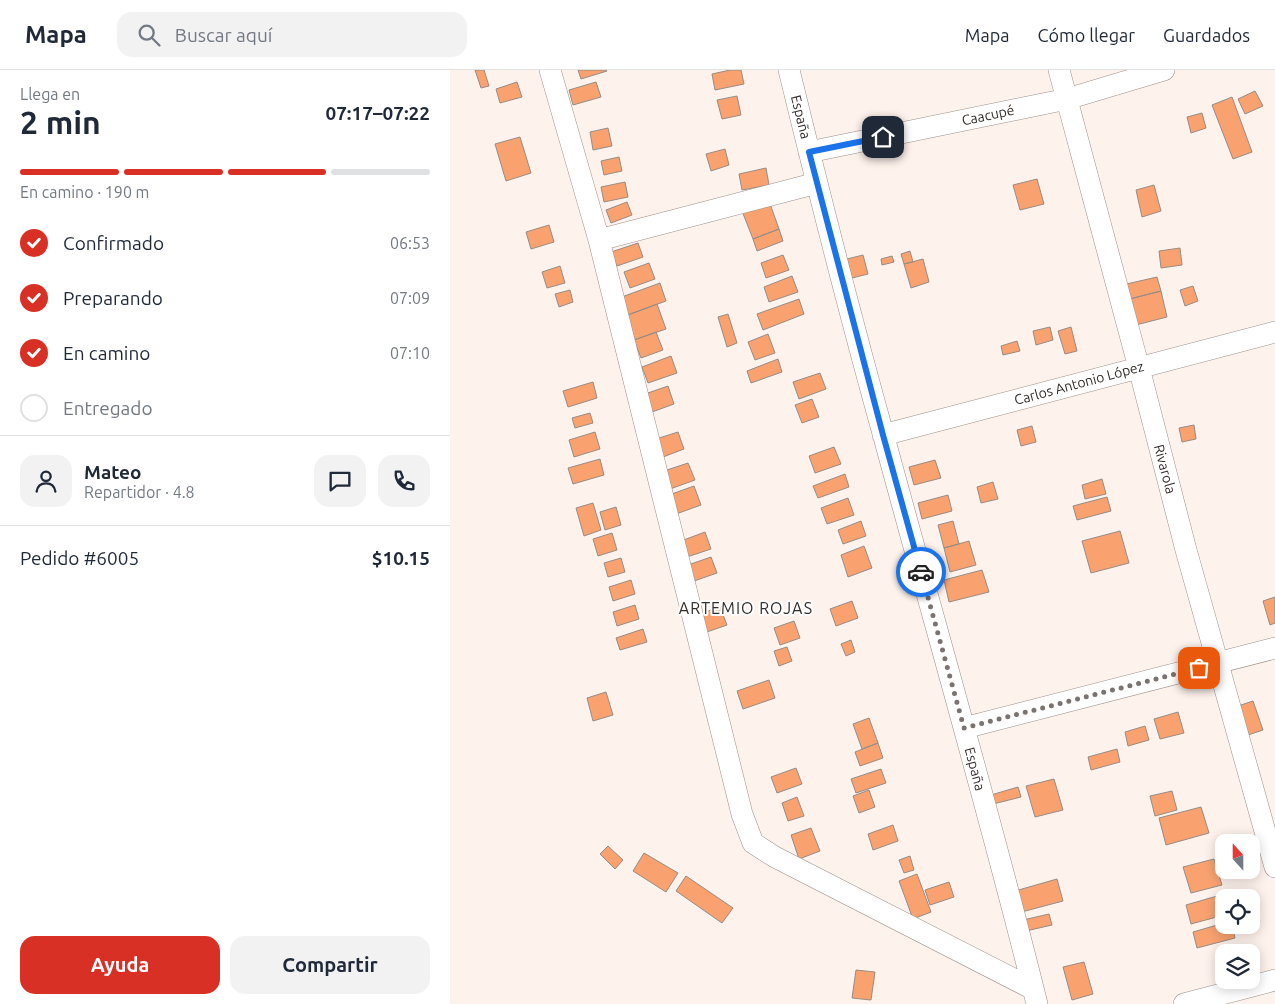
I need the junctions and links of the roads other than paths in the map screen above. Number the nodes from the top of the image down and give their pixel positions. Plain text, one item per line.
1 (550, 70) edge
2 (789, 70) edge
3 (1059, 70) edge
4 (1164, 70) edge
5 (1067, 99) junction
6 (809, 152) junction
7 (817, 183) junction
8 (599, 240) junction
9 (1275, 332) edge
10 (1139, 368) junction
11 (883, 435) junction
12 (1275, 648) edge
13 (1217, 664) junction
14 (964, 728) junction
15 (1275, 867) edge
16 (1275, 980) edge
17 (1035, 996) edge
18 (1184, 1004) edge

1 - 8 street
2 - 6 street, España
3 - 5 street, Rivarola
4 - 5 street, Caacupé
5 - 6 street, Caacupé
5 - 10 street, Rivarola
6 - 7 street, España
7 - 8 street
7 - 11 street, España
8 - 17 street
9 - 10 street, Carlos Antonio López
10 - 11 street, Carlos Antonio López
10 - 13 street, Rivarola
11 - 14 street, España
12 - 13 street
13 - 14 street
13 - 15 street, Rivarola
14 - 17 street, España
16 - 18 street

